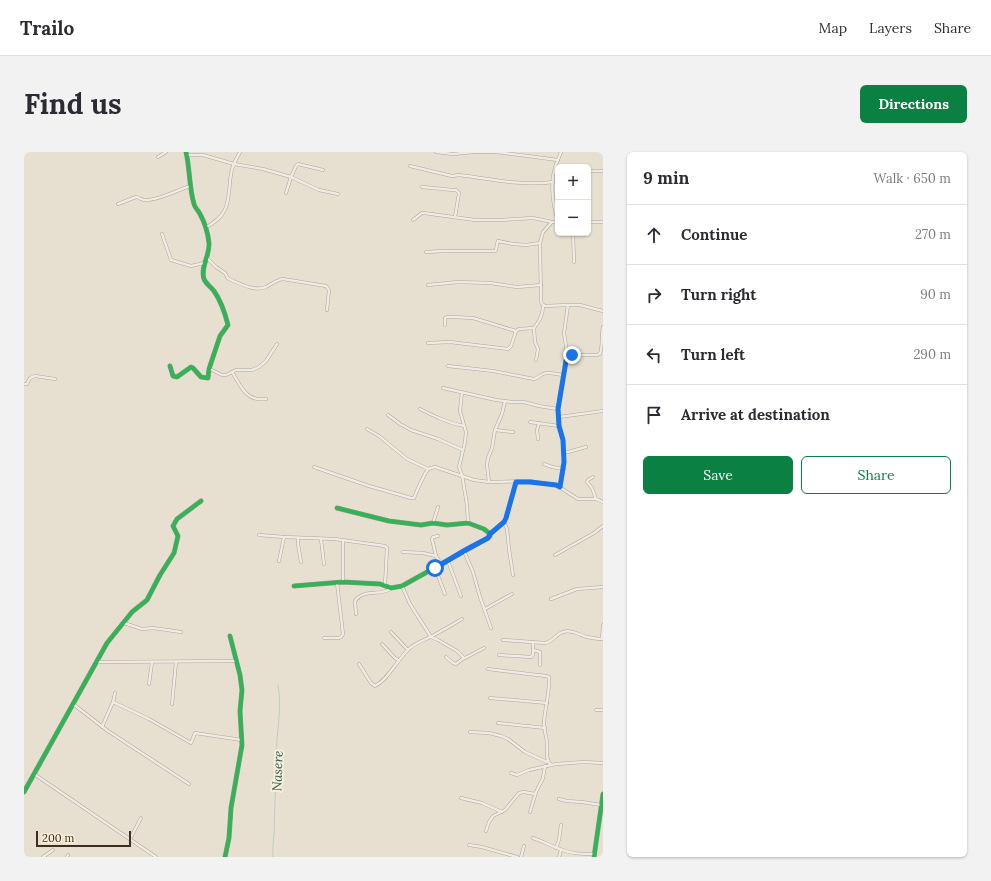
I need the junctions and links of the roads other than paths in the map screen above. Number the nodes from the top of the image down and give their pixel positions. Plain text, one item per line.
1 (166, 152) edge
2 (240, 152) edge
3 (436, 152) edge
4 (472, 152) edge
5 (561, 152) edge
6 (464, 153) edge
7 (186, 154) edge
8 (158, 157) dead end
9 (558, 160) junction
10 (234, 164) junction
11 (558, 164) edge
12 (410, 166) dead end
13 (323, 170) dead end
14 (591, 171) edge
15 (603, 171) edge
16 (555, 175) edge
17 (291, 177) junction
18 (553, 182) junction
19 (190, 186) junction
20 (422, 187) dead end
21 (286, 193) dead end
22 (338, 194) dead end
23 (118, 204) dead end
24 (555, 210) edge
25 (455, 217) junction
26 (413, 220) dead end
27 (552, 222) joint
28 (591, 222) edge
29 (603, 222) edge
30 (205, 228) junction
31 (162, 234) dead end
32 (574, 236) edge
33 (540, 242) junction
34 (426, 252) dead end
35 (207, 258) junction
36 (574, 262) dead end
37 (204, 263) junction
38 (428, 284) dead end
39 (541, 285) junction
40 (568, 305) junction
41 (543, 306) junction
42 (327, 310) dead end
43 (603, 311) edge
44 (446, 324) dead end
45 (603, 327) edge
46 (534, 328) junction
47 (516, 331) junction
48 (428, 343) dead end
49 (277, 344) dead end
50 (568, 358) junction
51 (536, 360) dead end
52 (170, 366) dead end
53 (448, 366) dead end
54 (209, 369) junction
55 (232, 372) junction
56 (564, 376) junction
57 (55, 379) dead end
58 (24, 384) edge
59 (443, 388) dead end
60 (462, 392) junction
61 (266, 400) dead end
62 (504, 401) junction
63 (420, 409) dead end
64 (558, 409) junction
65 (603, 411) edge
66 (388, 415) dead end
67 (559, 417) junction
68 (530, 422) dead end
69 (539, 423) junction
70 (464, 426) junction
71 (559, 426) junction
72 (366, 429) dead end
73 (496, 430) junction
74 (513, 432) dead end
75 (538, 439) dead end
76 (586, 447) dead end
77 (463, 450) junction
78 (564, 452) junction
79 (544, 464) dead end
80 (314, 467) dead end
81 (564, 468) junction
82 (428, 470) junction
83 (462, 475) junction
84 (593, 477) dead end
85 (489, 482) junction
86 (516, 482) junction
87 (560, 487) junction
88 (596, 499) junction
89 (201, 501) dead end
90 (603, 502) edge
91 (438, 507) dead end
92 (337, 508) dead end
93 (468, 522) junction
94 (504, 522) junction
95 (433, 524) junction
96 (603, 526) edge
97 (490, 534) junction
98 (259, 535) dead end
99 (438, 536) dead end
100 (284, 538) junction
101 (298, 538) junction
102 (321, 539) junction
103 (343, 541) junction
104 (464, 551) junction
105 (403, 552) dead end
106 (436, 556) junction
107 (555, 556) dead end
108 (279, 561) dead end
109 (448, 561) junction
110 (301, 562) dead end
111 (324, 564) dead end
112 (442, 565) junction
113 (435, 568) junction
114 (513, 576) dead end
115 (343, 582) junction
116 (337, 583) junction
117 (385, 585) junction
118 (294, 586) dead end
119 (402, 586) junction
120 (603, 587) edge
121 (392, 588) junction
122 (445, 594) dead end
123 (512, 594) dead end
124 (461, 596) dead end
125 (551, 599) dead end
126 (485, 609) junction
127 (356, 614) dead end
128 (462, 619) dead end
129 (124, 623) junction
130 (603, 625) edge
131 (492, 628) dead end
132 (181, 632) dead end
133 (391, 632) dead end
134 (230, 636) dead end
135 (431, 637) junction
136 (324, 638) dead end
137 (603, 639) edge
138 (503, 640) dead end
139 (533, 642) junction
140 (382, 644) dead end
141 (484, 648) dead end
142 (408, 650) junction
143 (533, 650) junction
144 (499, 655) dead end
145 (446, 658) dead end
146 (464, 658) junction
147 (398, 660) junction
148 (237, 661) junction
149 (96, 662) junction
150 (152, 662) junction
151 (176, 662) junction
152 (360, 664) dead end
153 (540, 665) dead end
154 (488, 669) dead end
155 (149, 684) dead end
156 (115, 694) dead end
157 (490, 698) dead end
158 (113, 702) junction
159 (73, 704) junction
160 (172, 704) dead end
161 (547, 704) junction
162 (596, 710) dead end
163 (603, 710) edge
164 (498, 723) dead end
165 (102, 727) junction
166 (544, 728) junction
167 (470, 732) dead end
168 (242, 740) junction
169 (548, 762) junction
170 (603, 763) edge
171 (551, 765) junction
172 (545, 766) junction
173 (511, 773) dead end
174 (34, 774) junction
175 (189, 784) dead end
176 (24, 792) edge
177 (535, 794) junction
178 (603, 794) edge
179 (461, 798) dead end
180 (559, 799) dead end
181 (602, 804) edge
182 (502, 812) junction
183 (530, 812) dead end
184 (141, 818) dead end
185 (561, 825) dead end
186 (486, 831) dead end
187 (533, 838) dead end
188 (130, 839) junction
189 (468, 845) dead end
190 (524, 846) dead end
191 (556, 848) junction
192 (53, 850) dead end
193 (561, 850) junction
194 (594, 856) edge
195 (43, 857) edge
196 (156, 857) edge
197 (226, 857) edge
198 (517, 857) edge
199 (521, 857) edge
200 (559, 857) edge

1 - 8 street
2 - 10 street
3 - 6 street
4 - 6 street
4 - 9 street
5 - 9 street
7 - 10 street
7 - 19 street
9 - 11 street
10 - 17 street
10 - 30 street
12 - 18 street
13 - 17 street
14 - 15 street
16 - 18 street
17 - 21 street
17 - 22 street
18 - 24 street
19 - 23 street
19 - 30 street
20 - 25 street
25 - 26 street
25 - 27 street
27 - 33 street
28 - 29 street
30 - 35 street
31 - 37 street
32 - 36 street
33 - 34 street
33 - 39 street
35 - 37 street
35 - 42 street
37 - 54 street
38 - 39 street
39 - 41 street
40 - 41 street
40 - 43 street
40 - 50 street
41 - 46 street
44 - 47 street
45 - 50 street
46 - 47 street
46 - 51 street
47 - 48 street
49 - 55 street
50 - 56 street
52 - 54 street
53 - 56 street
54 - 55 street
55 - 61 street
56 - 64 street
57 - 58 street
59 - 60 street
60 - 62 street
60 - 70 street
62 - 64 street
62 - 73 street
63 - 70 street
64 - 67 street
65 - 67 street
66 - 77 street
67 - 71 street
68 - 69 street
69 - 71 street
69 - 75 street
70 - 77 street
71 - 78 street
72 - 82 street
73 - 74 street
73 - 85 street
76 - 78 street
77 - 83 street
78 - 81 street
79 - 81 street
80 - 82 street
81 - 87 street
82 - 83 street
83 - 85 street
83 - 93 street
84 - 88 street
85 - 86 street
86 - 87 street
86 - 94 street
87 - 88 street
88 - 90 street
89 - 129 street
91 - 95 street
92 - 95 street
93 - 95 street
93 - 97 street
94 - 97 street
94 - 114 street
96 - 107 street
97 - 104 street
98 - 100 street
99 - 106 street
100 - 101 street
100 - 108 street
101 - 102 street
101 - 110 street
102 - 103 street
102 - 111 street
103 - 115 street
103 - 117 street
104 - 109 street
104 - 126 street
105 - 106 street
106 - 112 street
109 - 112 street
109 - 124 street
112 - 113 street
113 - 119 street
113 - 122 street
115 - 116 street
115 - 117 street
116 - 118 street
116 - 136 street
117 - 121 street
119 - 121 street
119 - 135 street
120 - 125 street
121 - 127 street
123 - 126 street
126 - 131 street
128 - 135 street
129 - 132 street
129 - 149 street
130 - 137 street
133 - 142 street
134 - 148 street
135 - 142 street
135 - 146 street
137 - 139 street
138 - 139 street
139 - 143 street
140 - 147 street
141 - 146 street
142 - 147 street
143 - 144 street
143 - 153 street
145 - 146 street
147 - 152 street
148 - 151 street
148 - 168 street
149 - 150 street
149 - 159 street
150 - 151 street
150 - 155 street
151 - 160 street
154 - 161 street
156 - 158 street
157 - 161 street
158 - 165 street
158 - 168 street
159 - 165 street
159 - 174 street
161 - 166 street
162 - 163 street
164 - 166 street
165 - 175 street
166 - 169 street
167 - 169 street
168 - 197 street
169 - 171 street
170 - 171 street
171 - 172 street
172 - 173 street
172 - 177 street
174 - 176 street
174 - 188 street
177 - 182 street
177 - 183 street
178 - 181 street
179 - 182 street
180 - 181 street
181 - 194 street
182 - 186 street
184 - 188 street
185 - 191 street
187 - 191 street
188 - 196 street
189 - 198 street
190 - 199 street
191 - 193 street
192 - 195 street
193 - 194 street
193 - 200 street

